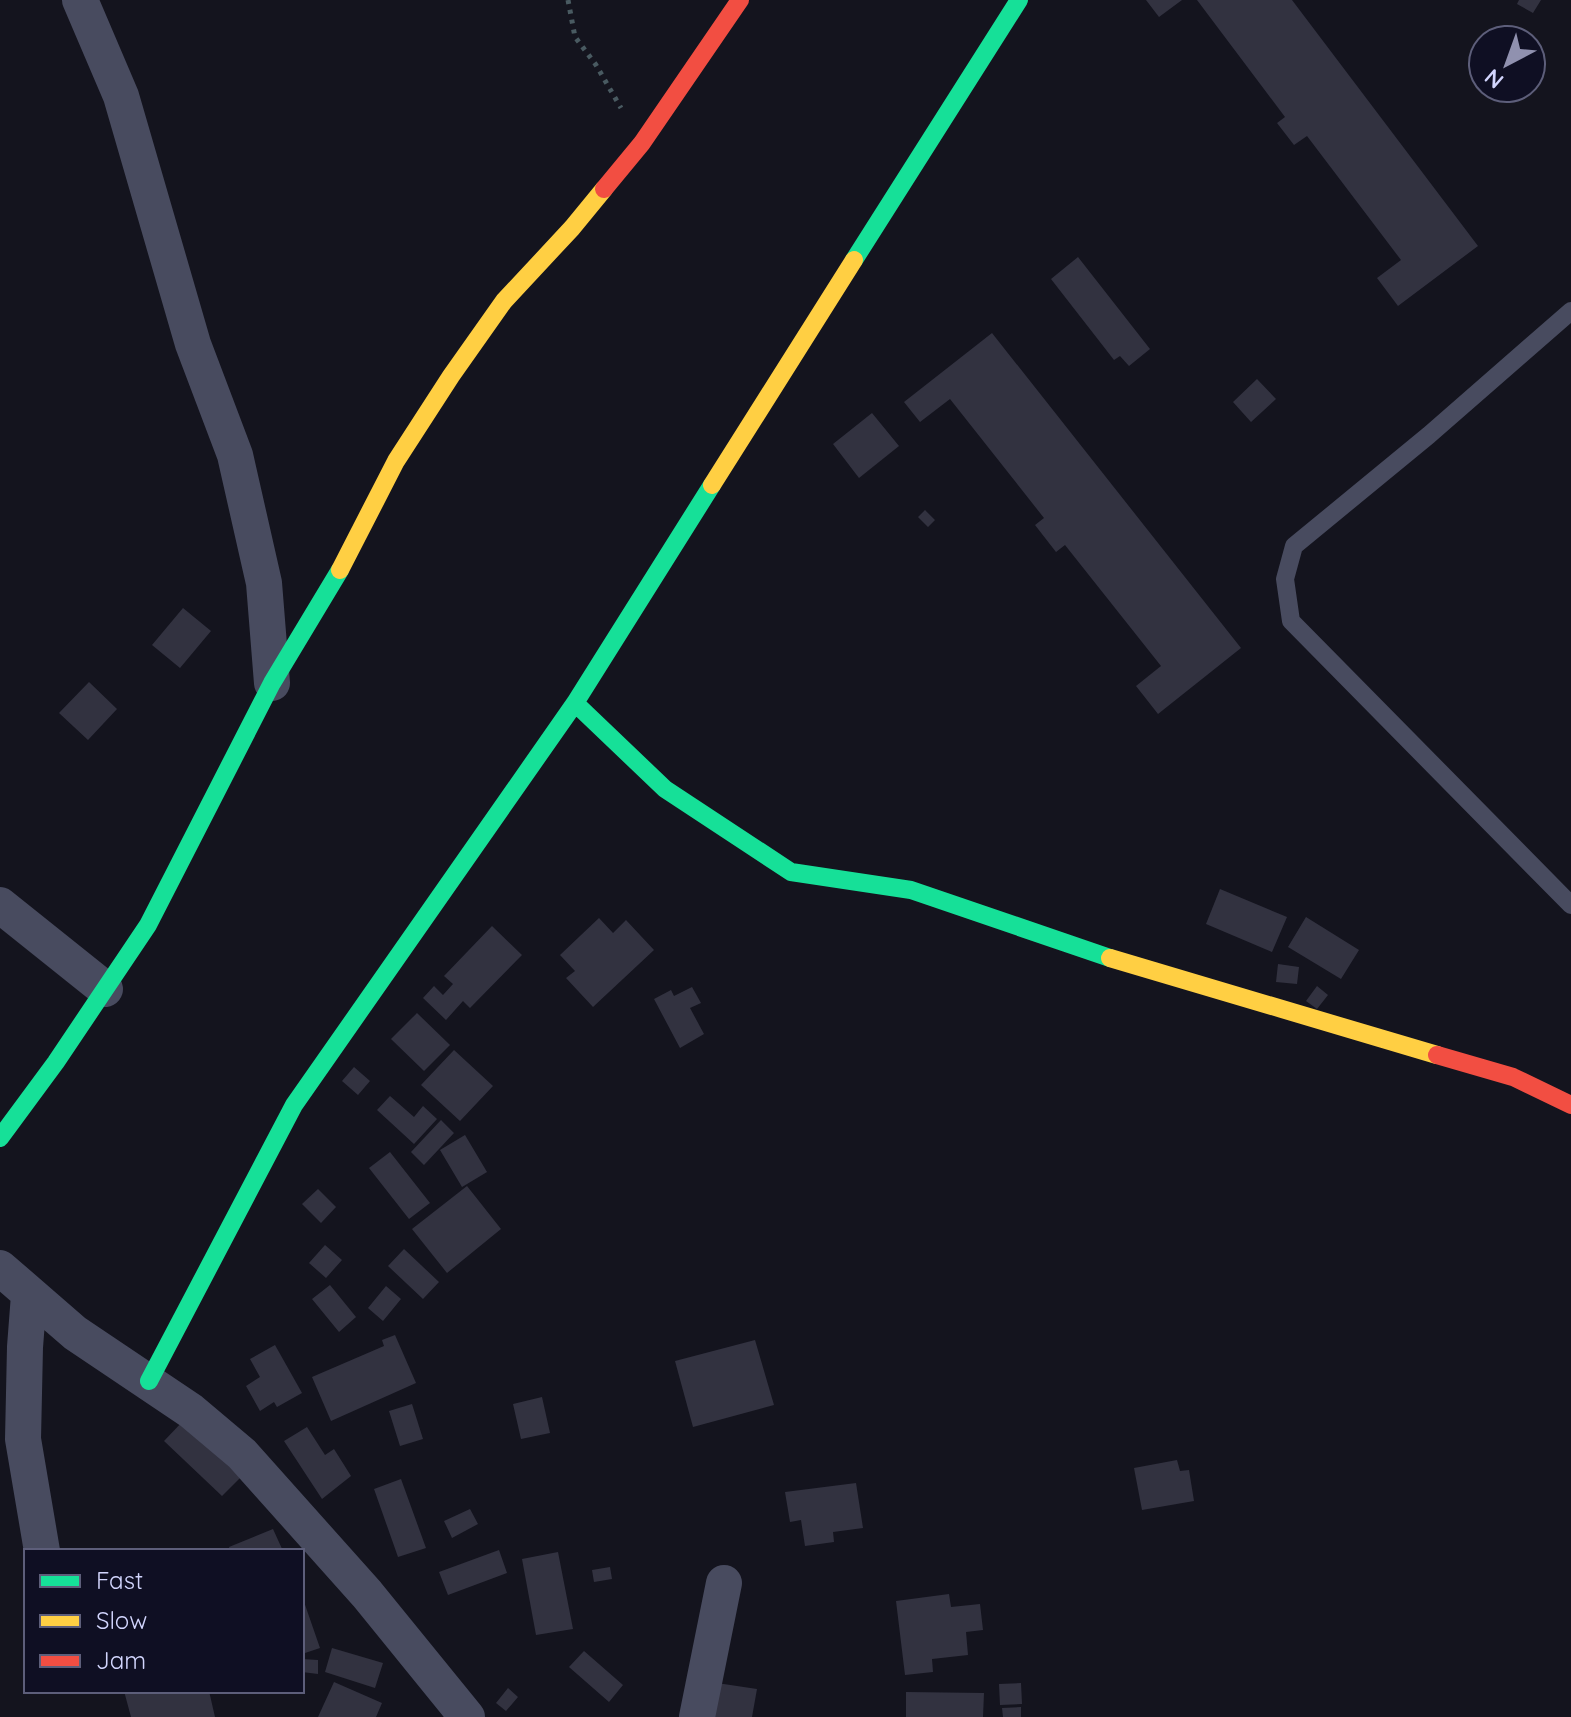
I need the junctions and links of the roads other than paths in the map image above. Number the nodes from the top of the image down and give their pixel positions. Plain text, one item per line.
1 (80, 0) edge
2 (740, 0) edge
3 (1019, 0) edge
4 (1571, 311) edge
5 (272, 683) junction
6 (575, 703) junction
7 (0, 905) edge
8 (1571, 905) edge
9 (105, 989) junction
10 (1571, 1105) edge
11 (0, 1138) edge
12 (0, 1268) edge
13 (29, 1295) junction
14 (149, 1381) junction
15 (42, 1549) edge
16 (724, 1583) dead end
17 (467, 1717) edge
18 (697, 1717) edge

1 - 5 street
2 - 5 street
3 - 6 street
4 - 8 lane
5 - 9 street
6 - 10 street
6 - 14 street
7 - 9 street
9 - 11 street
12 - 13 street
13 - 14 street
13 - 15 street
14 - 17 street
16 - 18 street

